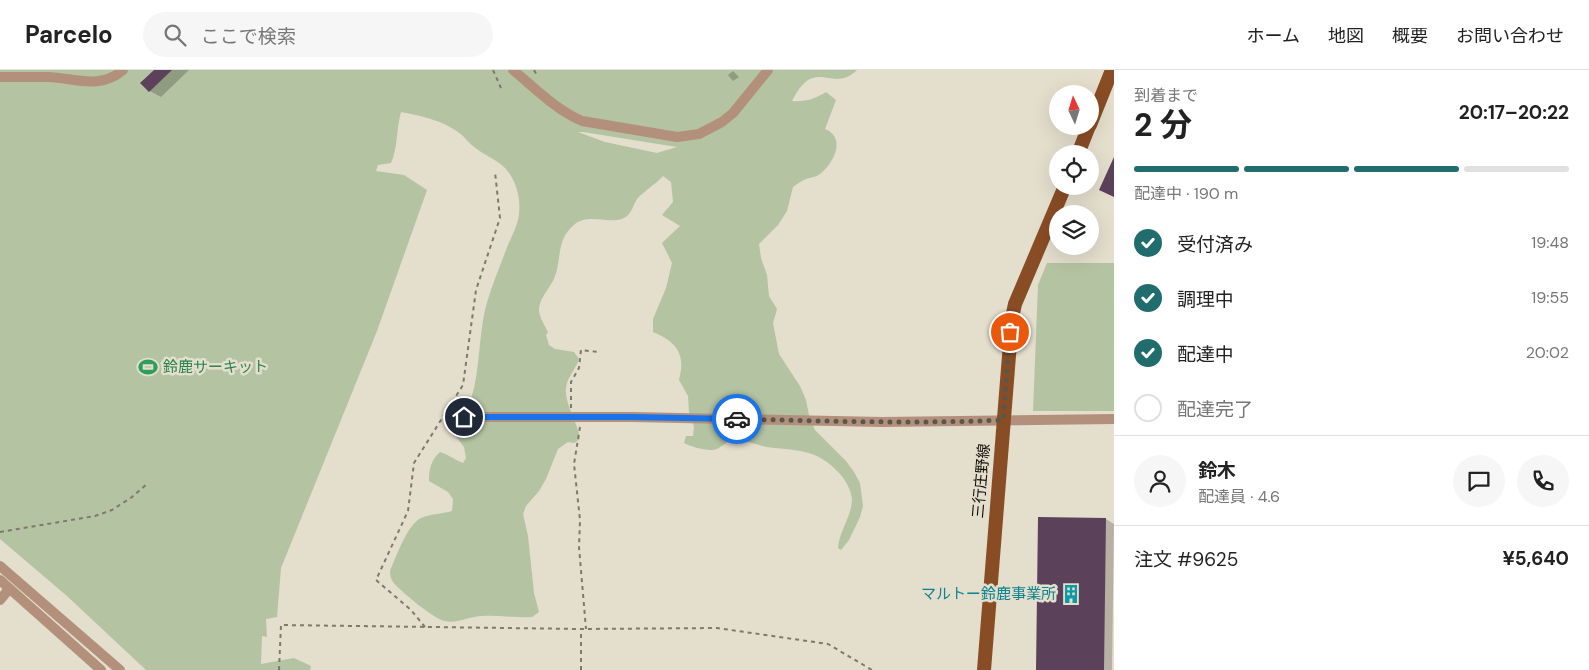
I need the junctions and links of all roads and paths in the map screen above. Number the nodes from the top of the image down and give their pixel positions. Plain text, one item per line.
1 (123, 70) edge
2 (493, 70) edge
3 (513, 70) edge
4 (768, 70) edge
5 (1112, 70) edge
6 (0, 77) edge
7 (501, 88) dead end
8 (1099, 102) edge
9 (495, 172) dead end
10 (1061, 195) edge
11 (598, 352) dead end
12 (464, 417) dead end
13 (572, 417) junction
14 (1114, 419) edge
15 (1003, 420) junction
16 (147, 484) dead end
17 (0, 532) edge
18 (0, 566) edge
19 (0, 580) edge
20 (9, 589) junction
21 (0, 600) edge
22 (425, 627) junction
23 (581, 629) junction
24 (586, 629) junction
25 (101, 670) edge
26 (120, 670) edge
27 (278, 670) edge
28 (581, 670) edge
29 (872, 670) edge
30 (984, 670) edge

1 - 6 street
2 - 7 path
3 - 4 street
5 - 8 main road
9 - 22 path
10 - 15 main road, 三行庄野線
11 - 13 path
12 - 13 street
13 - 15 street
13 - 24 path
14 - 15 street
15 - 30 main road, 三行庄野線
16 - 17 path
18 - 26 street
19 - 20 street
20 - 21 street
20 - 25 street
22 - 23 path
22 - 27 path
23 - 24 path
23 - 28 path
24 - 29 path

